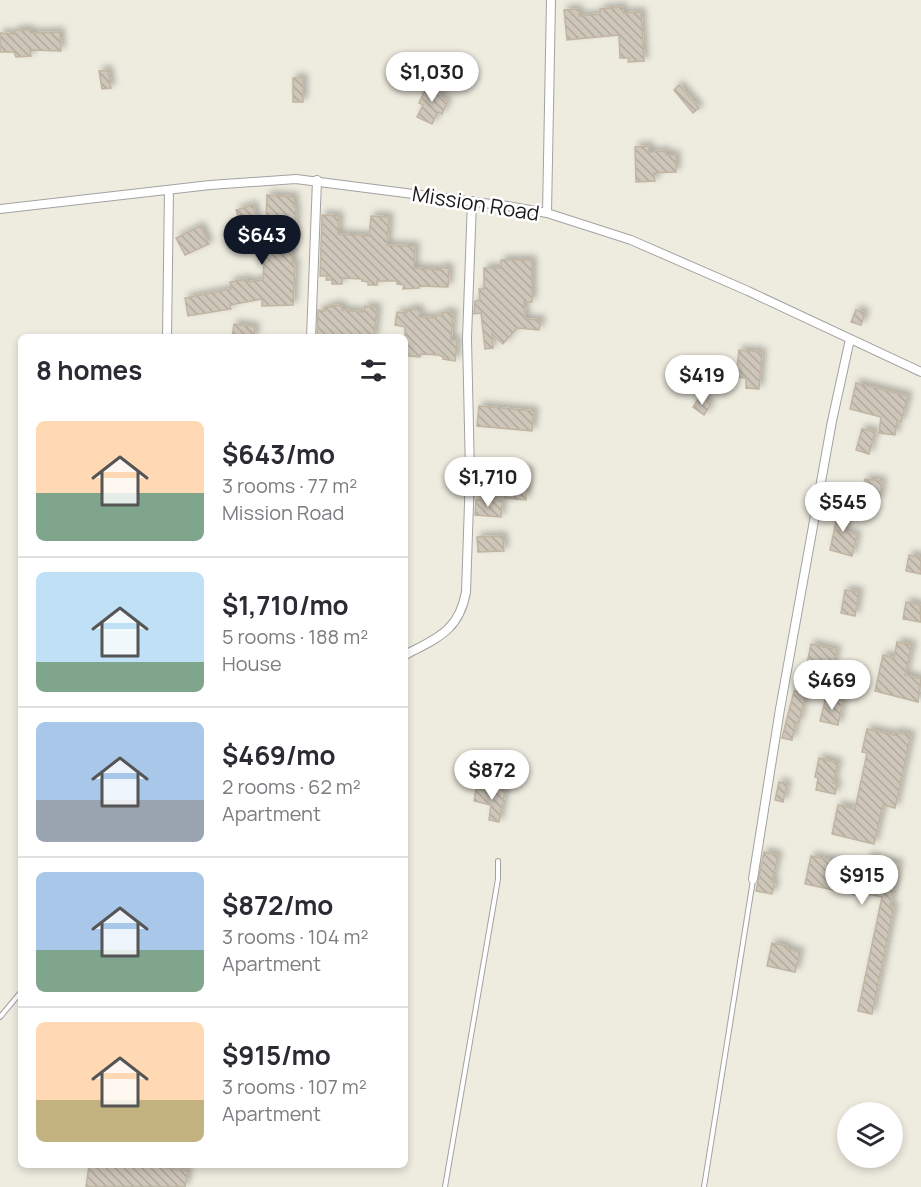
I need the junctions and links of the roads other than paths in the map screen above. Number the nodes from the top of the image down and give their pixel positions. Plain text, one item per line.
1 (551, 0) edge
2 (317, 180) junction
3 (169, 190) junction
4 (472, 201) junction
5 (0, 209) edge
6 (547, 213) junction
7 (167, 334) edge
8 (311, 334) edge
9 (850, 339) junction
10 (921, 372) edge
11 (408, 653) edge
12 (498, 861) dead end
13 (753, 879) joint
14 (18, 996) edge
15 (0, 1017) edge
16 (444, 1187) edge
17 (704, 1187) edge

1 - 6 street
2 - 3 street, Mission Road
2 - 4 street, Mission Road
2 - 8 street
3 - 5 street, Mission Road
3 - 7 street
4 - 6 street, Mission Road
4 - 11 street
6 - 9 street, Mission Road
9 - 10 street, Mission Road
9 - 13 street
12 - 16 lane
13 - 17 lane
14 - 15 lane

